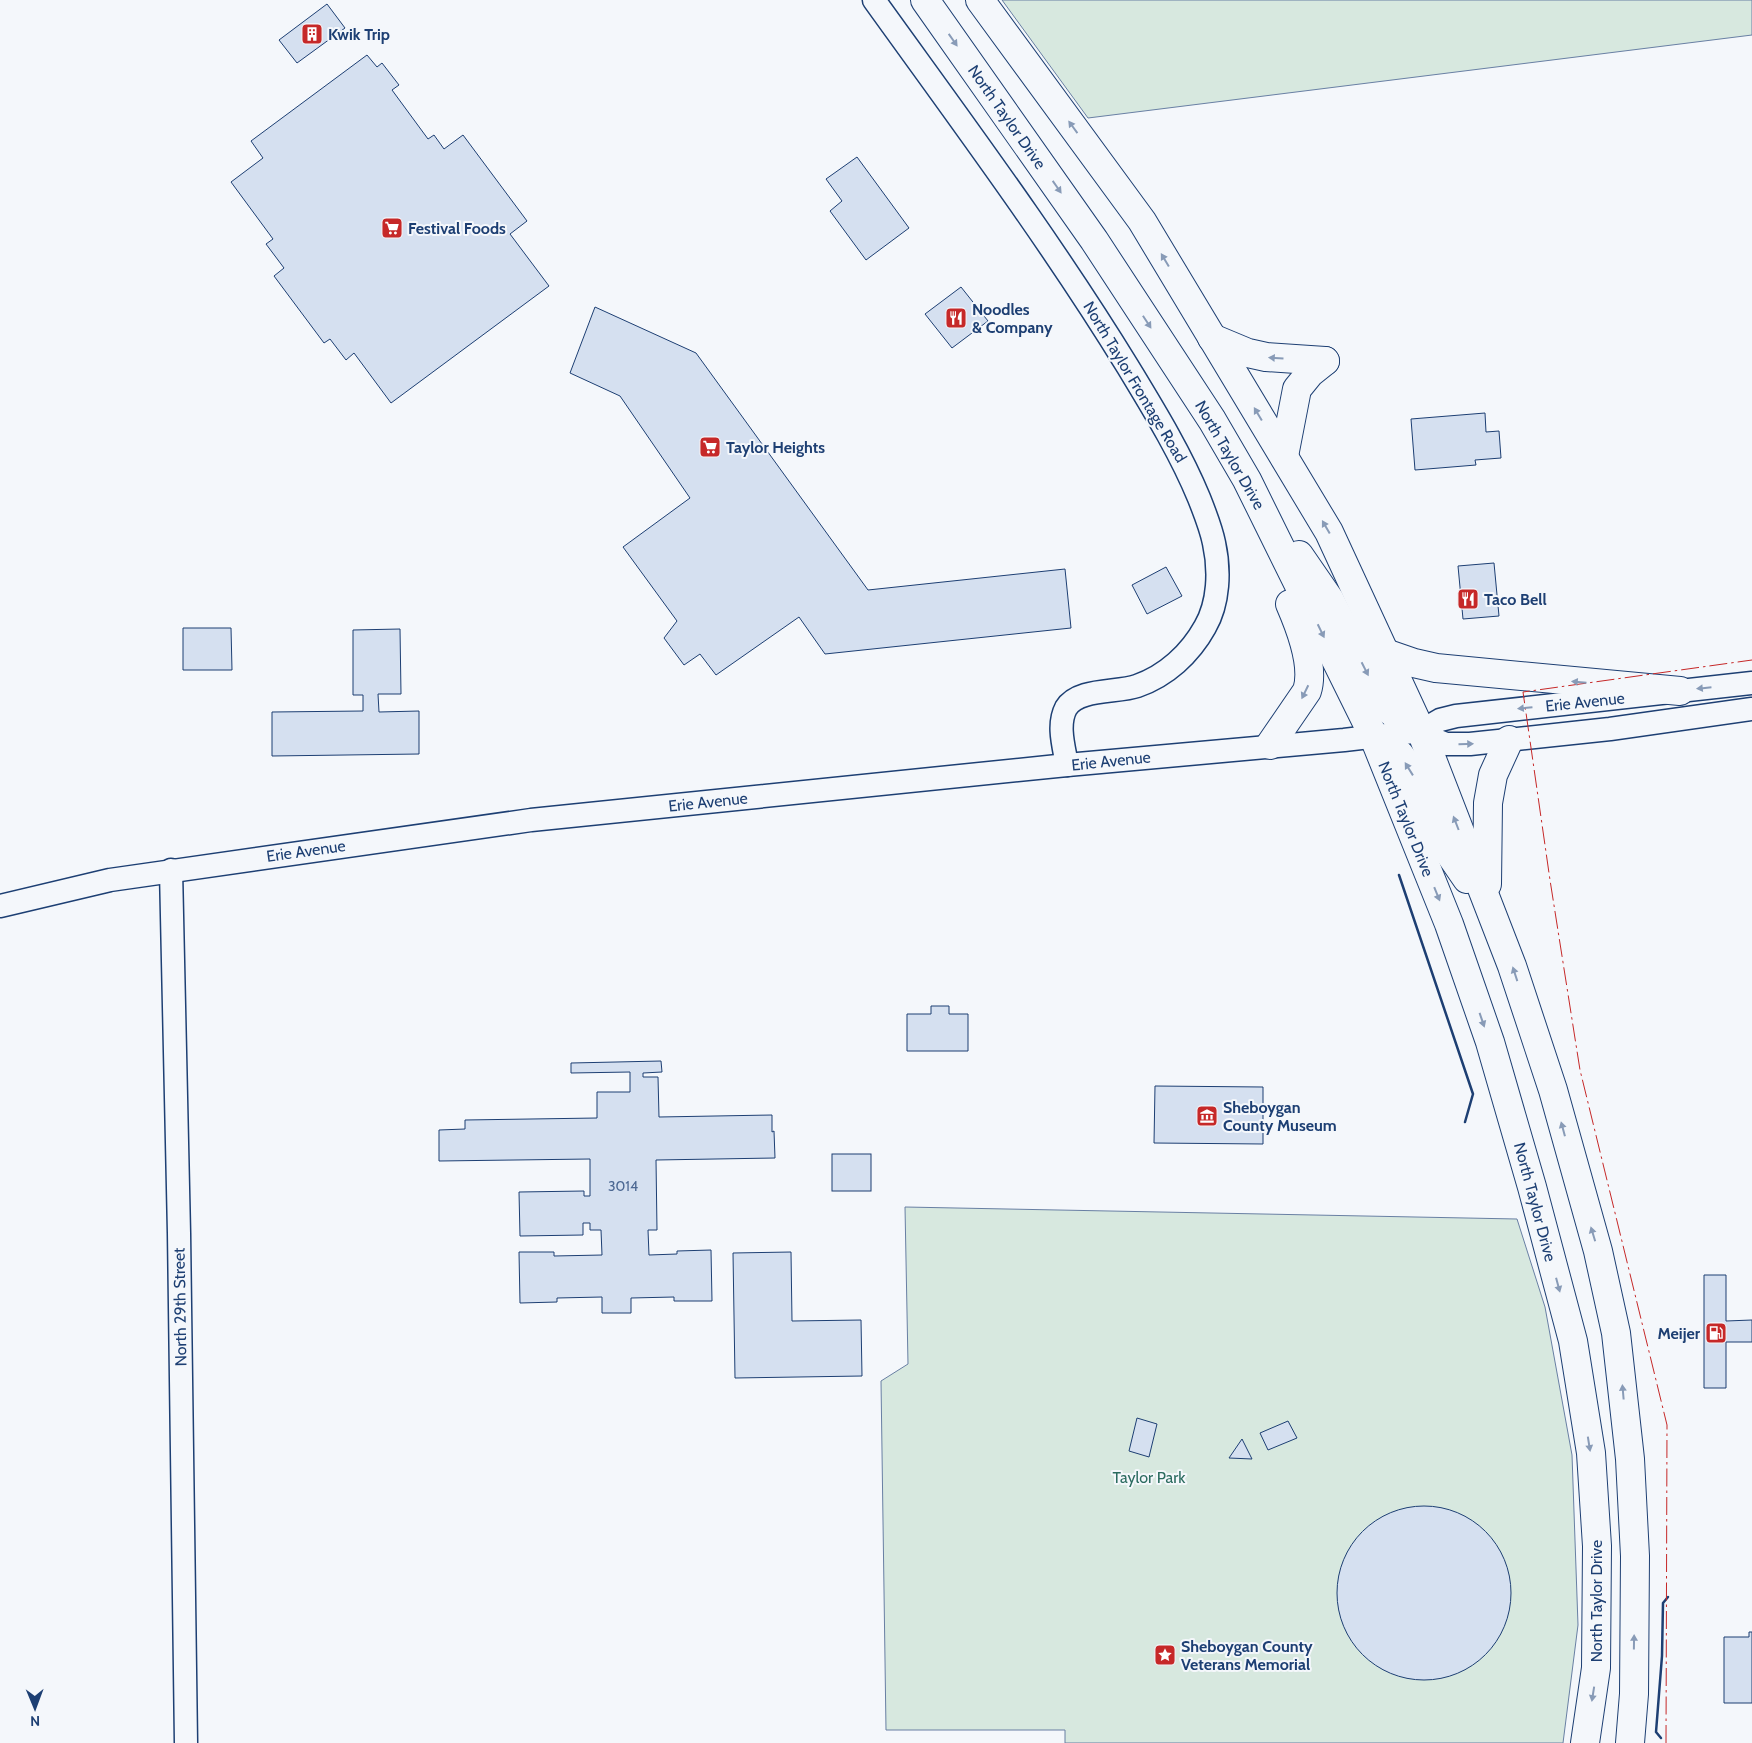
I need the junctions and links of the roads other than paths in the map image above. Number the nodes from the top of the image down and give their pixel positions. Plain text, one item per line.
1 (874, 0) edge
2 (925, 0) edge
3 (980, 0) edge
4 (1212, 338) junction
5 (1284, 456) junction
6 (1247, 480) junction
7 (1385, 653) junction
8 (1752, 683) edge
9 (1680, 691) junction
10 (1752, 709) edge
11 (1752, 723) edge
12 (1610, 729) junction
13 (1421, 731) junction
14 (1373, 735) junction
15 (1510, 740) junction
16 (1270, 745) junction
17 (1067, 765) junction
18 (172, 870) junction
19 (1487, 901) junction
20 (0, 906) edge
21 (186, 1743) edge
22 (1585, 1743) edge
23 (1630, 1743) edge

1 - 17 street, North Taylor Frontage Road
2 -> 6 main road, North Taylor Drive
4 -> 3 main road
5 -> 4 main road
5 -> 4 main road
7 -> 5 main road
6 -> 13 main road
6 -> 14 main road, North Taylor Drive
6 -> 16 main road
9 -> 7 main road
7 - 13 main road
8 -> 9 street, Erie Avenue
9 -> 13 street, Erie Avenue
10 - 12 street, Erie Avenue
11 - 12 street
12 - 15 street, Erie Avenue
13 - 14 street, Erie Avenue
13 -> 15 street, Erie Avenue
19 -> 13 main road
14 - 16 street, Erie Avenue
19 -> 14 main road
14 -> 22 main road, North Taylor Drive
15 - 19 main road
16 - 17 street, Erie Avenue
17 - 18 street, Erie Avenue
18 - 20 street, Erie Avenue
18 - 21 street, North 29th Street
23 -> 19 main road

